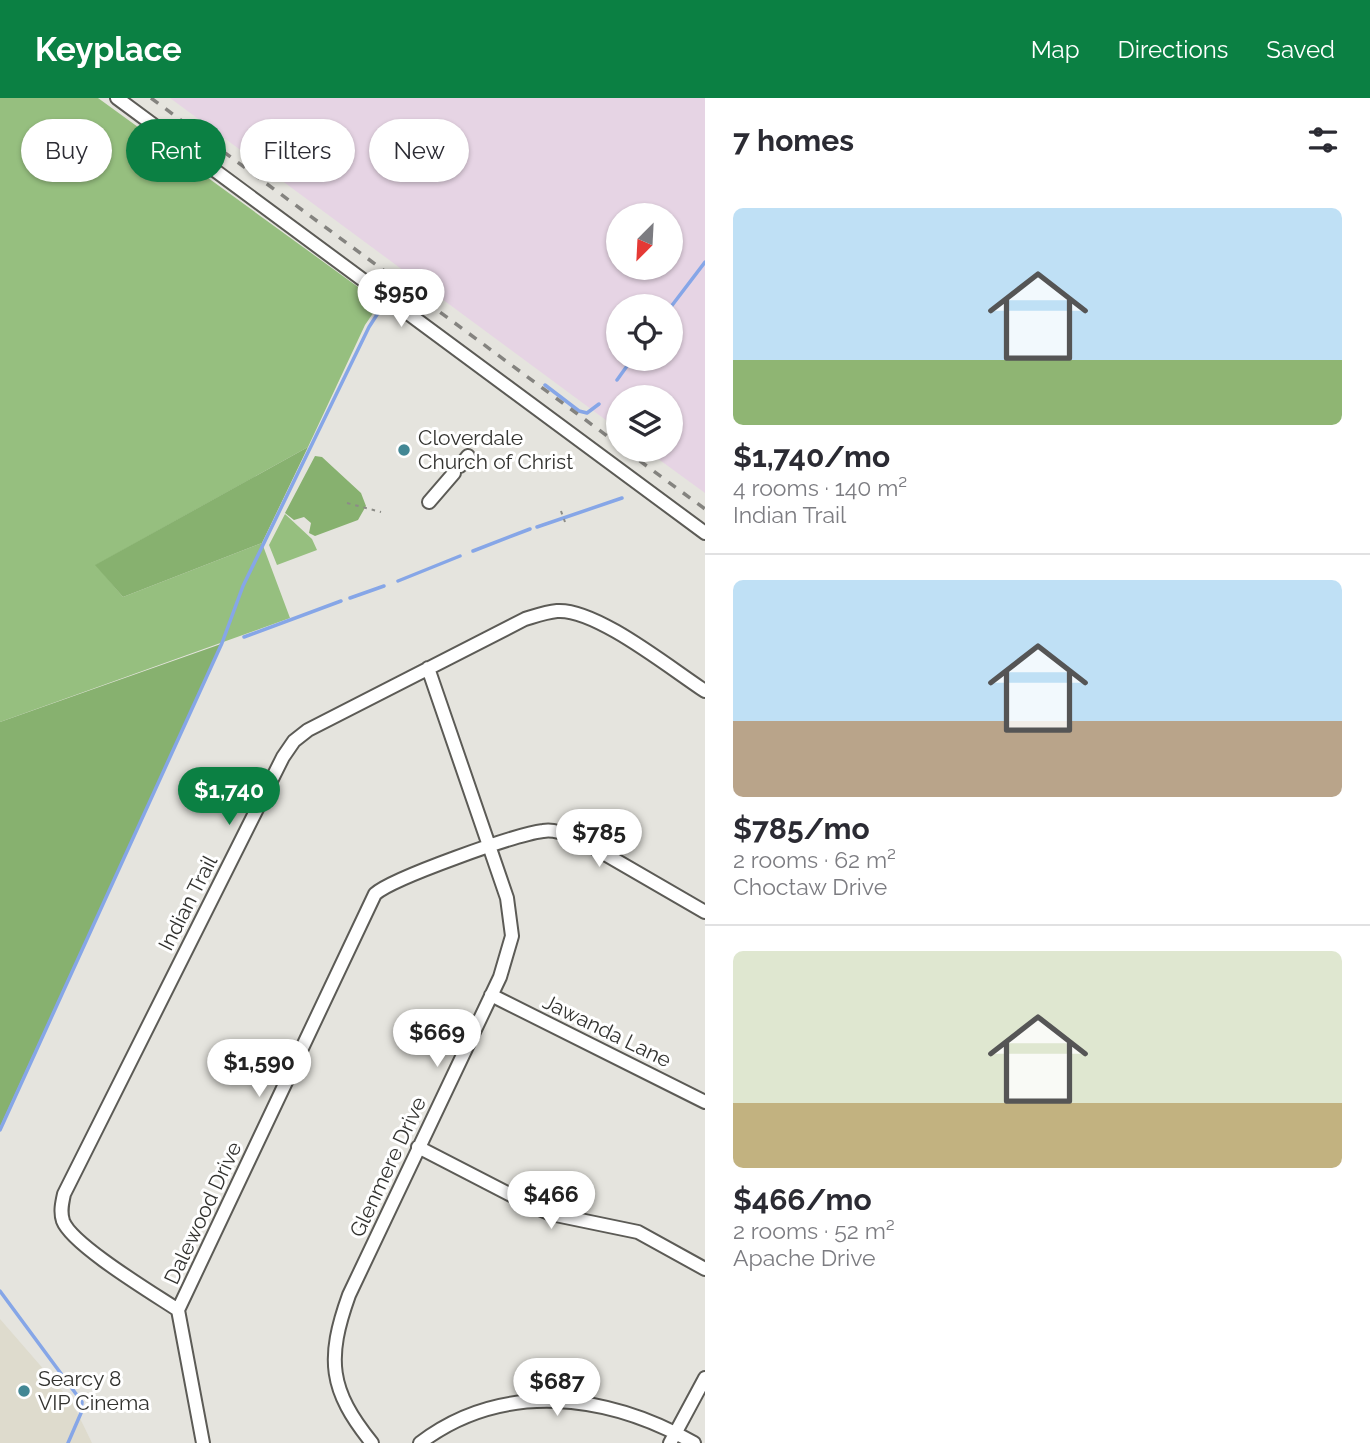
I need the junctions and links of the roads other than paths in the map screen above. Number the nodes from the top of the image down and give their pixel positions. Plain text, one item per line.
1 (117, 98) edge
2 (461, 465) dead end
3 (429, 502) dead end
4 (705, 533) edge
5 (428, 668) junction
6 (705, 691) edge
7 (488, 848) junction
8 (705, 912) edge
9 (491, 996) junction
10 (705, 1101) edge
11 (418, 1147) junction
12 (705, 1269) edge
13 (178, 1310) junction
14 (705, 1378) edge
15 (672, 1438) edge
16 (203, 1443) edge
17 (372, 1443) edge
18 (419, 1443) edge
19 (694, 1443) edge

1 - 4 street
2 - 3 street
5 - 6 street, Indian Trail
5 - 7 street, Glenmere Drive
5 - 13 street, Indian Trail
7 - 8 street, Dalewood Drive
7 - 9 street, Glenmere Drive
7 - 13 street, Dalewood Drive
9 - 10 street, Jawanda Lane
9 - 11 street, Glenmere Drive
11 - 12 street
11 - 17 street, Glenmere Drive
13 - 16 street, Dalewood Drive
14 - 15 street
15 - 18 street
15 - 19 street

